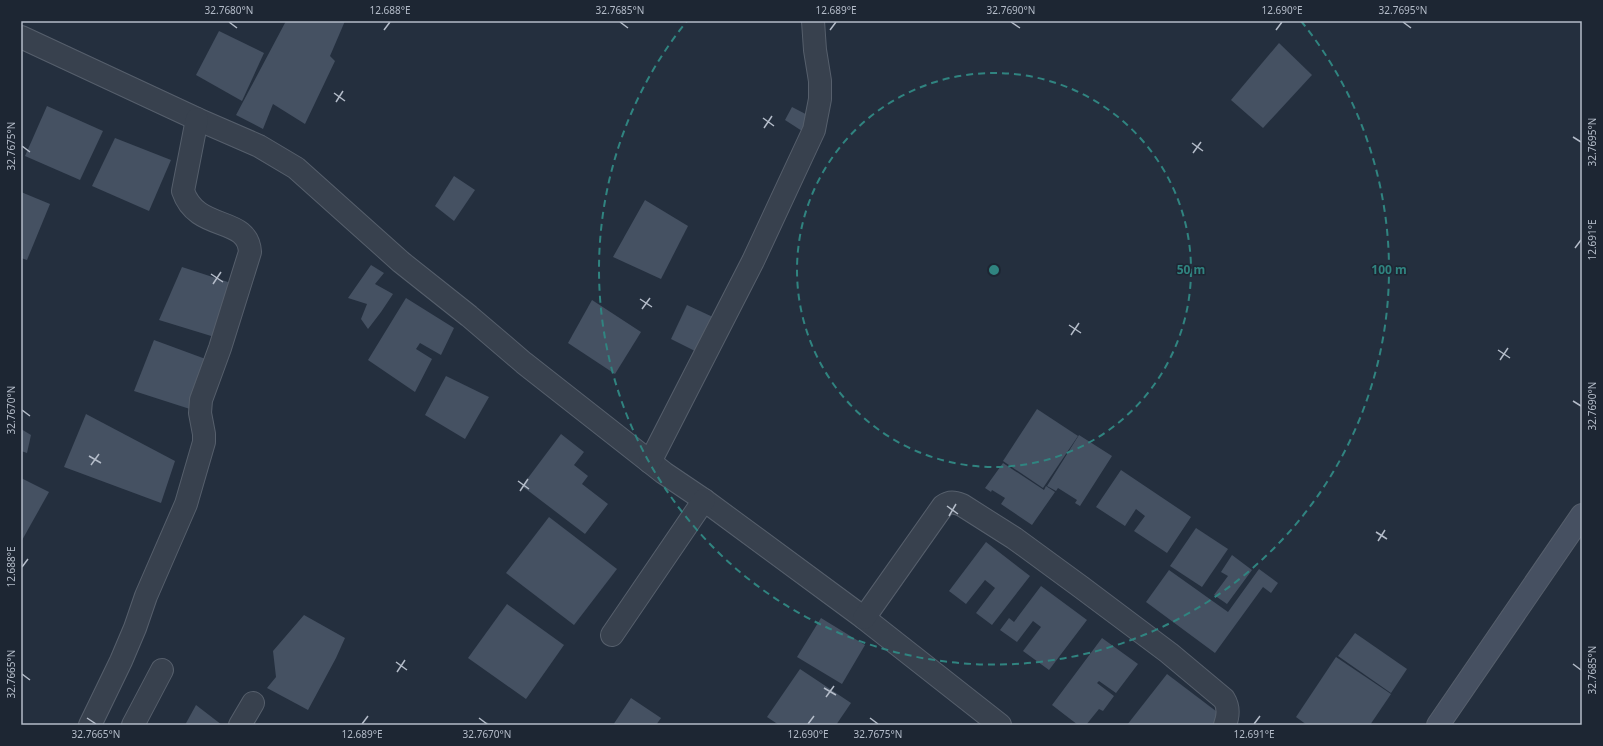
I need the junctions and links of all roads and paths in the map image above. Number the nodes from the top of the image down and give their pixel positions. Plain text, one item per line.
1 (813, 21) edge
2 (21, 37) edge
3 (197, 119) junction
4 (650, 462) junction
5 (704, 500) junction
6 (1582, 515) edge
7 (864, 618) junction
8 (612, 635) dead end
9 (162, 670) dead end
10 (253, 703) dead end
11 (90, 725) edge
12 (133, 725) edge
13 (240, 725) edge
14 (1000, 725) edge
15 (1225, 725) edge
16 (1438, 725) edge

1 - 4 street
2 - 3 street
3 - 4 street
3 - 11 street
4 - 5 street
5 - 7 street
5 - 8 street
6 - 16 main road
7 - 14 street
7 - 15 street
9 - 12 street
10 - 13 street

